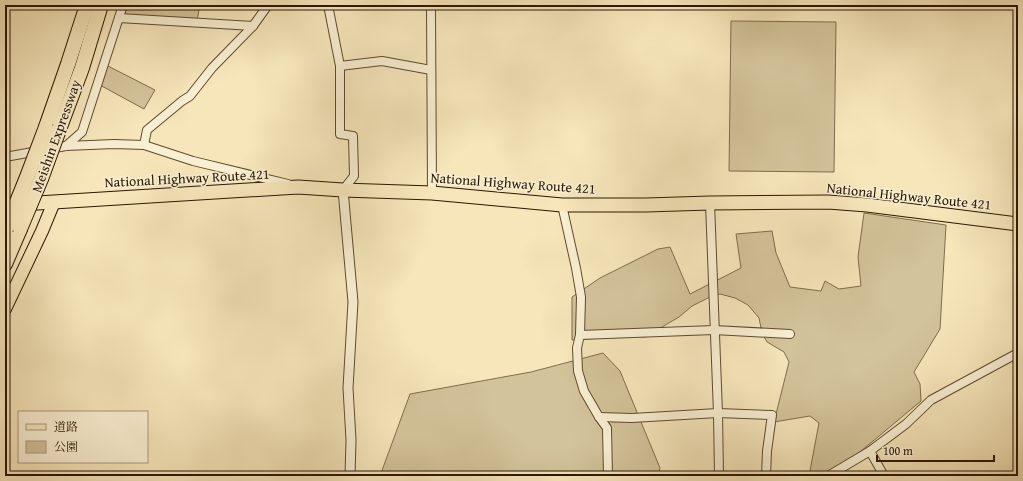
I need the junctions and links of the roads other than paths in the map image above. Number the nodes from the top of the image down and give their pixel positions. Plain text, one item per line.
1 (87, 5) edge
2 (101, 5) edge
3 (123, 5) edge
4 (268, 5) edge
5 (328, 5) edge
6 (431, 5) edge
7 (119, 18) junction
8 (253, 26) junction
9 (340, 66) junction
10 (432, 70) junction
11 (144, 145) junction
12 (66, 146) junction
13 (5, 157) edge
14 (298, 187) junction
15 (343, 190) junction
16 (432, 193) junction
17 (54, 202) junction
18 (710, 203) junction
19 (5, 205) edge
20 (562, 205) junction
21 (1018, 224) edge
22 (5, 230) edge
23 (5, 264) edge
24 (5, 309) edge
25 (714, 330) junction
26 (790, 334) dead end
27 (580, 335) junction
28 (1018, 353) edge
29 (718, 413) junction
30 (599, 417) junction
31 (870, 450) junction
32 (350, 476) edge
33 (608, 476) edge
34 (719, 476) edge
35 (766, 476) edge
36 (828, 476) edge
37 (884, 476) edge

1 - 22 highway, Meishin Expressway, bridge
2 - 23 highway, Meishin Expressway, bridge
3 - 7 street
4 - 8 street
5 - 9 street
6 - 10 street
7 - 8 street
7 - 12 street
8 - 11 street
9 - 10 street
9 - 15 street
10 - 16 street
11 - 12 street
11 - 14 street
12 - 13 street
14 - 15 highway, National Highway Route 421
14 - 17 highway, National Highway Route 421
15 - 16 highway, National Highway Route 421
15 - 32 street
16 - 20 highway, National Highway Route 421
17 - 19 highway, National Highway Route 421
17 - 24 main road
18 - 20 highway, National Highway Route 421
18 - 21 highway, National Highway Route 421
18 - 25 street
20 - 27 street
25 - 26 street
25 - 27 street
25 - 29 street
27 - 30 street
28 - 31 street
29 - 30 street
29 - 34 street
29 - 35 street
30 - 33 street
31 - 36 street
31 - 37 street

